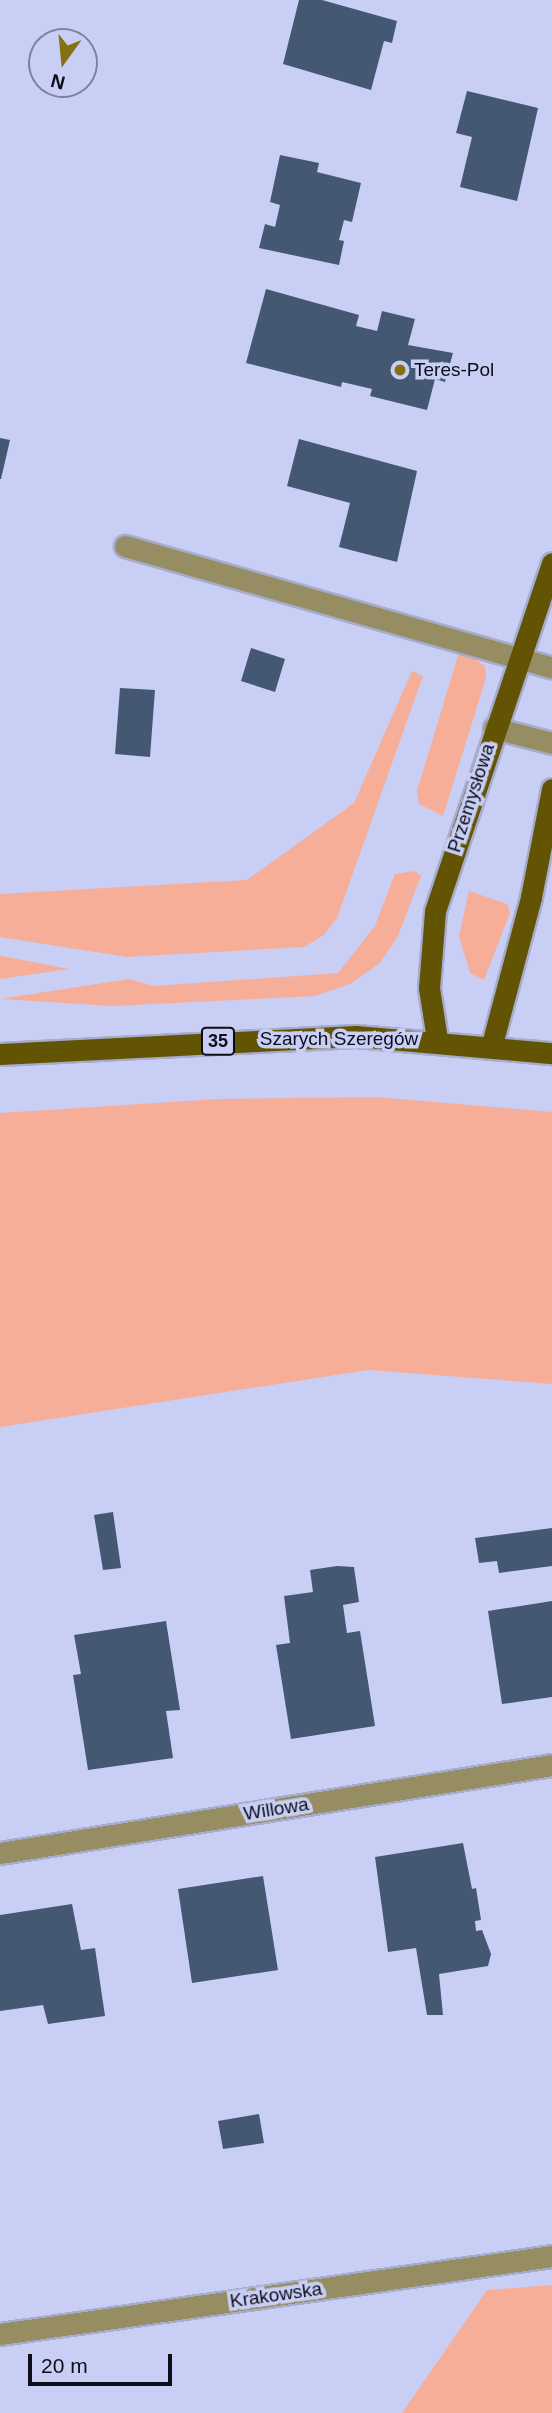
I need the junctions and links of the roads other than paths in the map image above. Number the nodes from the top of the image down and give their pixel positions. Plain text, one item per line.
1 (125, 546) dead end
2 (552, 563) edge
3 (517, 657) junction
4 (552, 668) edge
5 (494, 727) junction
6 (552, 743) edge
7 (552, 789) edge
8 (437, 1039) junction
9 (492, 1044) junction
10 (552, 1053) edge
11 (0, 1054) edge
12 (552, 1765) edge
13 (0, 1853) edge
14 (552, 2256) edge
15 (0, 2334) edge

1 - 3 street
2 - 3 main road, Przemysłowa
3 - 4 street
3 - 5 main road, Przemysłowa
5 - 6 street
5 - 8 main road, Przemysłowa
7 - 9 main road
8 - 9 main road, Szarych Szeregów / 35
8 - 11 main road, Szarych Szeregów / 35
9 - 10 main road, Szarych Szeregów / 35
12 - 13 street, Willowa
14 - 15 street, Krakowska

